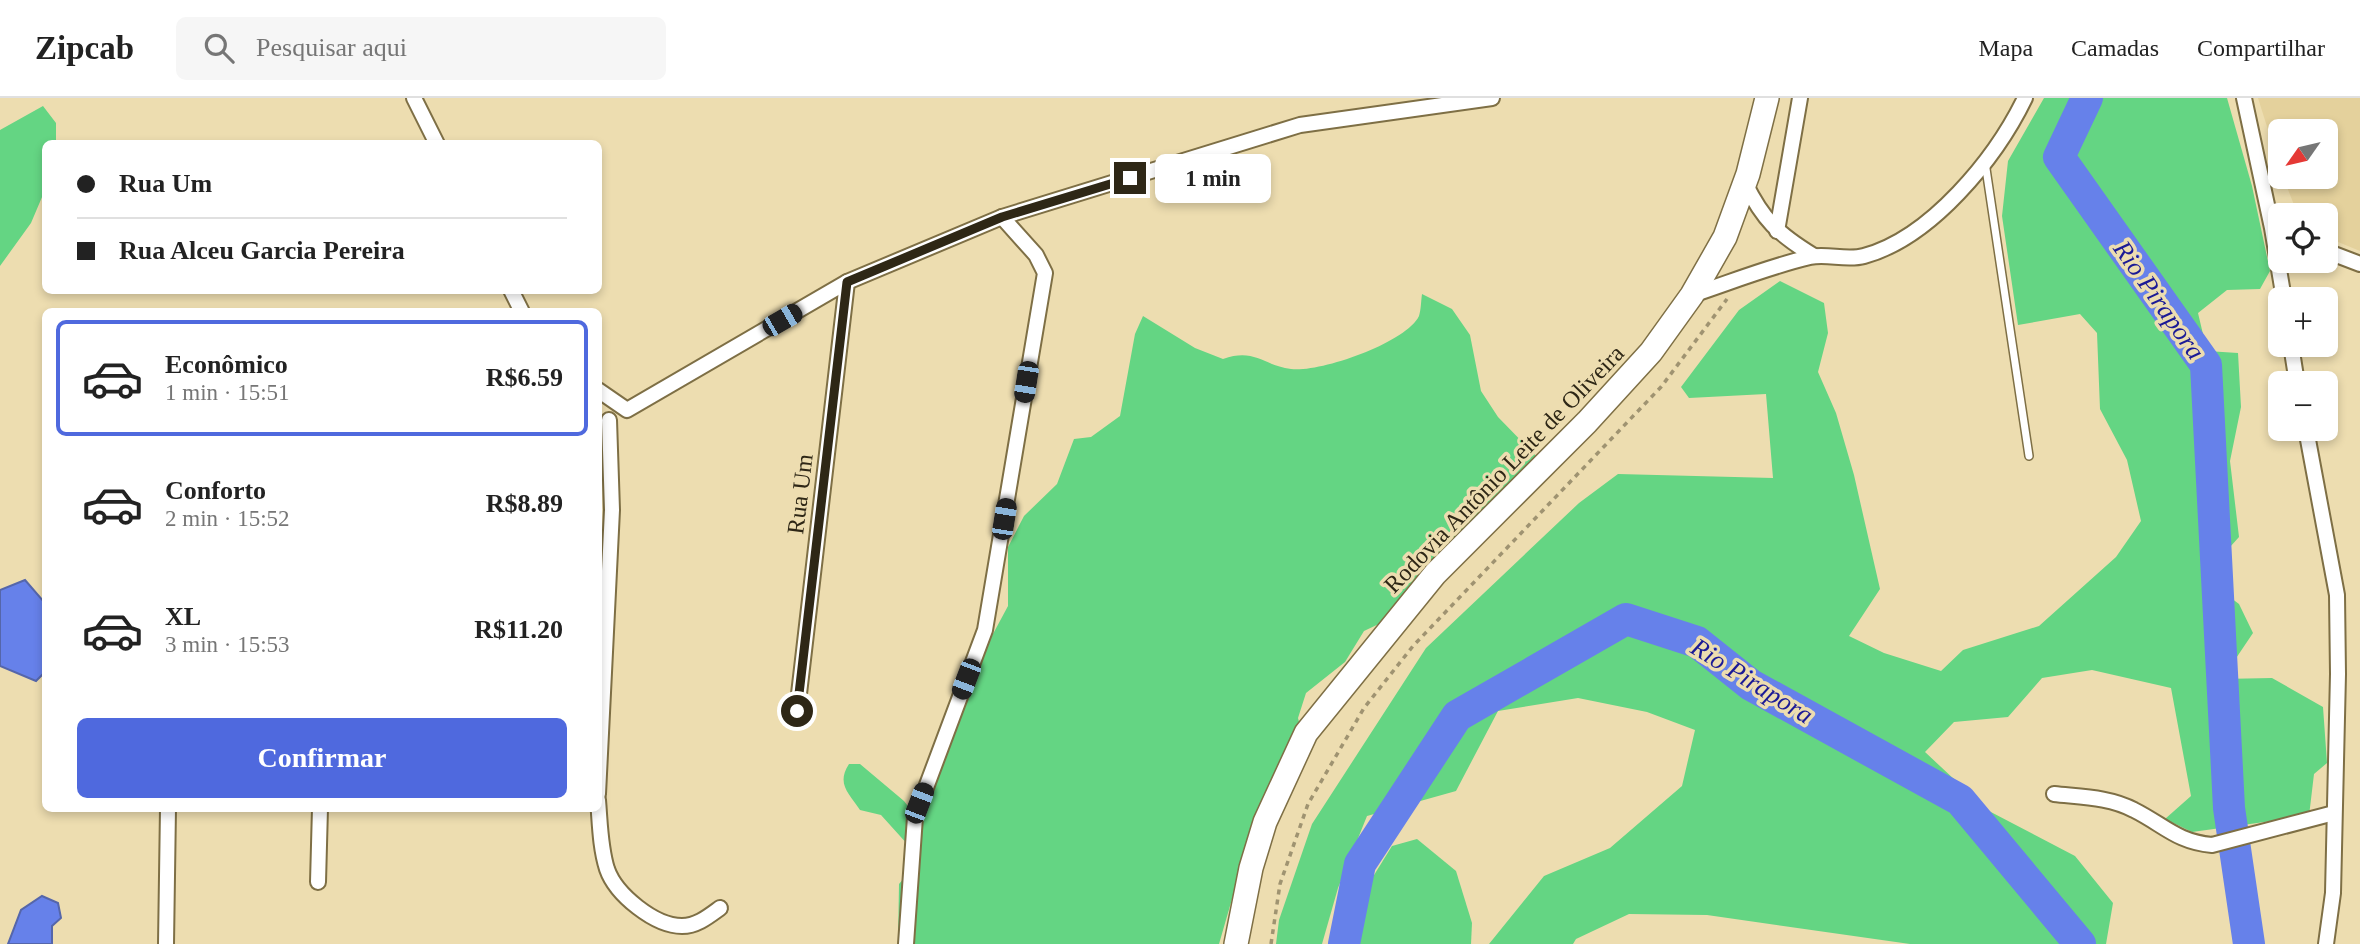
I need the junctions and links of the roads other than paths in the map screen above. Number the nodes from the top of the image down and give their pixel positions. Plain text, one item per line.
1 (414, 98) edge
2 (1492, 98) edge
3 (1767, 98) edge
4 (1800, 98) edge
5 (2025, 98) edge
6 (2244, 98) edge
7 (435, 140) edge
8 (1985, 160) junction
9 (1745, 183) junction
10 (2269, 203) edge
11 (1002, 217) junction
12 (1777, 231) junction
13 (1814, 256) junction
14 (2338, 256) edge
15 (2360, 264) edge
16 (847, 282) junction
17 (1692, 295) junction
18 (602, 393) edge
19 (627, 410) junction
20 (604, 423) edge
21 (2307, 441) edge
22 (2029, 456) dead end
23 (797, 711) dead end
24 (602, 713) edge
25 (2054, 794) dead end
26 (168, 812) edge
27 (320, 812) edge
28 (599, 812) edge
29 (2334, 813) junction
30 (318, 882) dead end
31 (720, 908) dead end
32 (166, 944) edge
33 (906, 944) edge
34 (1236, 944) edge
35 (2326, 944) edge

1 - 7 street
2 - 11 street
3 - 9 main road, Rodovia Antônio Leite de Oliveira
4 - 12 street
5 - 8 street
6 - 10 street
8 - 13 street
8 - 22 lane
9 - 12 street
9 - 17 main road, Rodovia Antônio Leite de Oliveira
11 - 16 street
11 - 33 street
12 - 13 street
13 - 17 street
14 - 15 street
16 - 19 street
16 - 23 street, Rua Um
17 - 34 main road, Rodovia Antônio Leite de Oliveira
18 - 19 street
19 - 20 street
20 - 24 street
21 - 29 street
25 - 29 street
26 - 32 street
27 - 30 street
28 - 31 street
29 - 35 street

